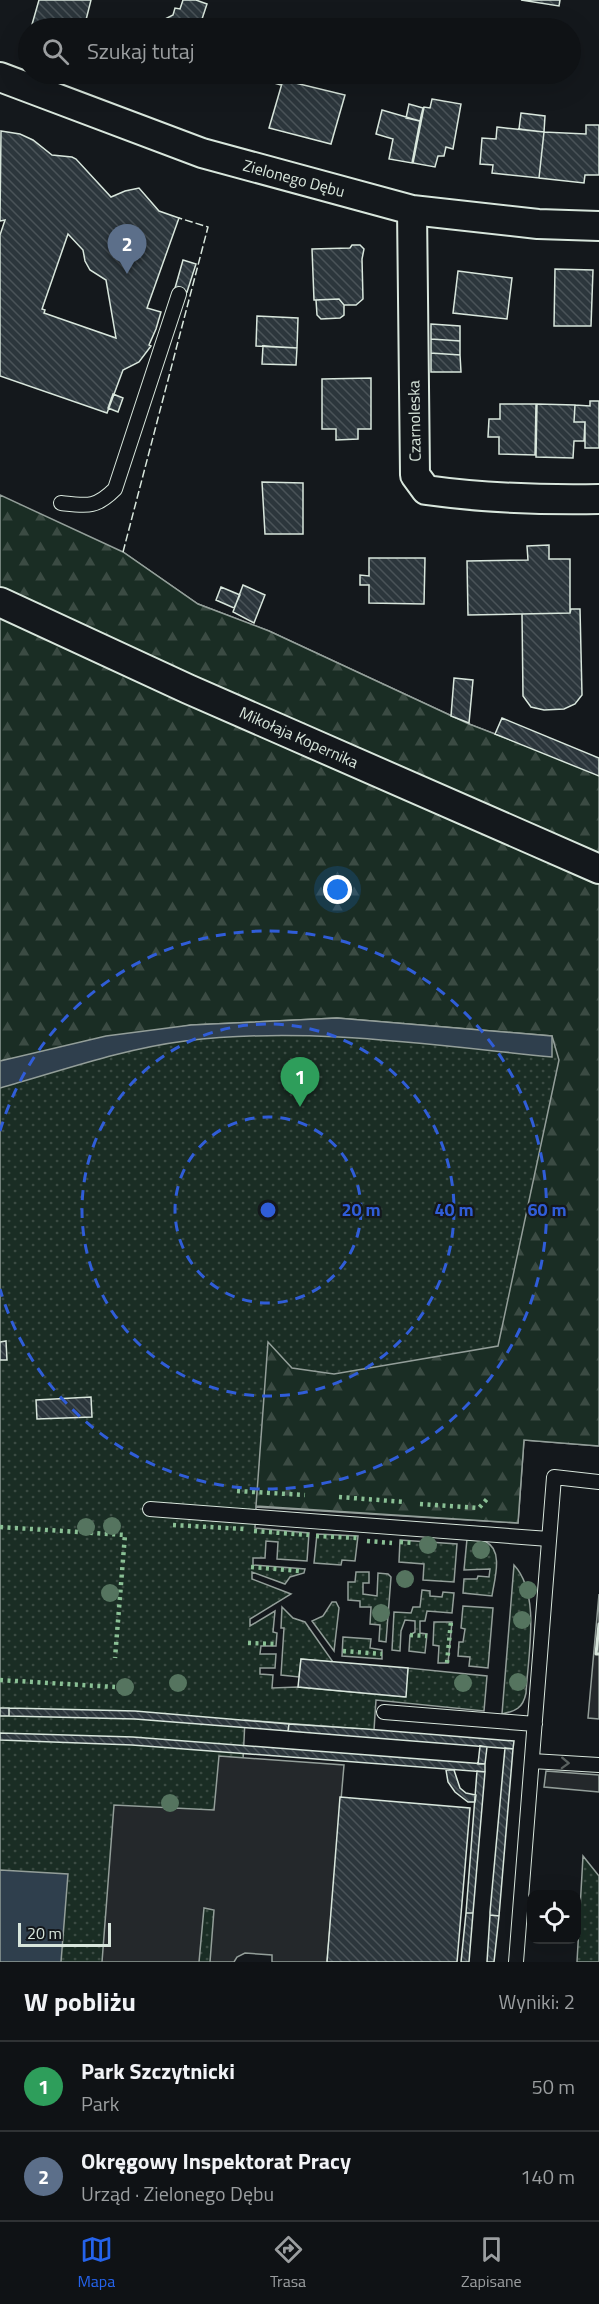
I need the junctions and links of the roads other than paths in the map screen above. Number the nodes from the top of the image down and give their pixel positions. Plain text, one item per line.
1 (0, 77) edge
2 (18, 84) edge
3 (19, 84) edge
4 (412, 210) junction
5 (599, 226) edge
6 (180, 294) dead end
7 (599, 500) edge
8 (61, 503) dead end
9 (0, 602) edge
10 (599, 869) edge
11 (599, 1482) edge
12 (150, 1509) dead end
13 (549, 1539) junction
14 (384, 1712) dead end
15 (535, 1724) junction
16 (532, 1761) junction
17 (599, 1765) edge
18 (516, 1962) edge

1 - 2 street, Zielonego Dębu
3 - 4 street, Zielonego Dębu
4 - 5 street, Zielonego Dębu
4 - 7 street, Czarnoleska
6 - 8 lane
9 - 10 street, Mikołaja Kopernika
11 - 13 lane
12 - 13 lane
13 - 15 lane
14 - 15 lane
15 - 16 lane
16 -> 17 lane
16 - 18 lane

